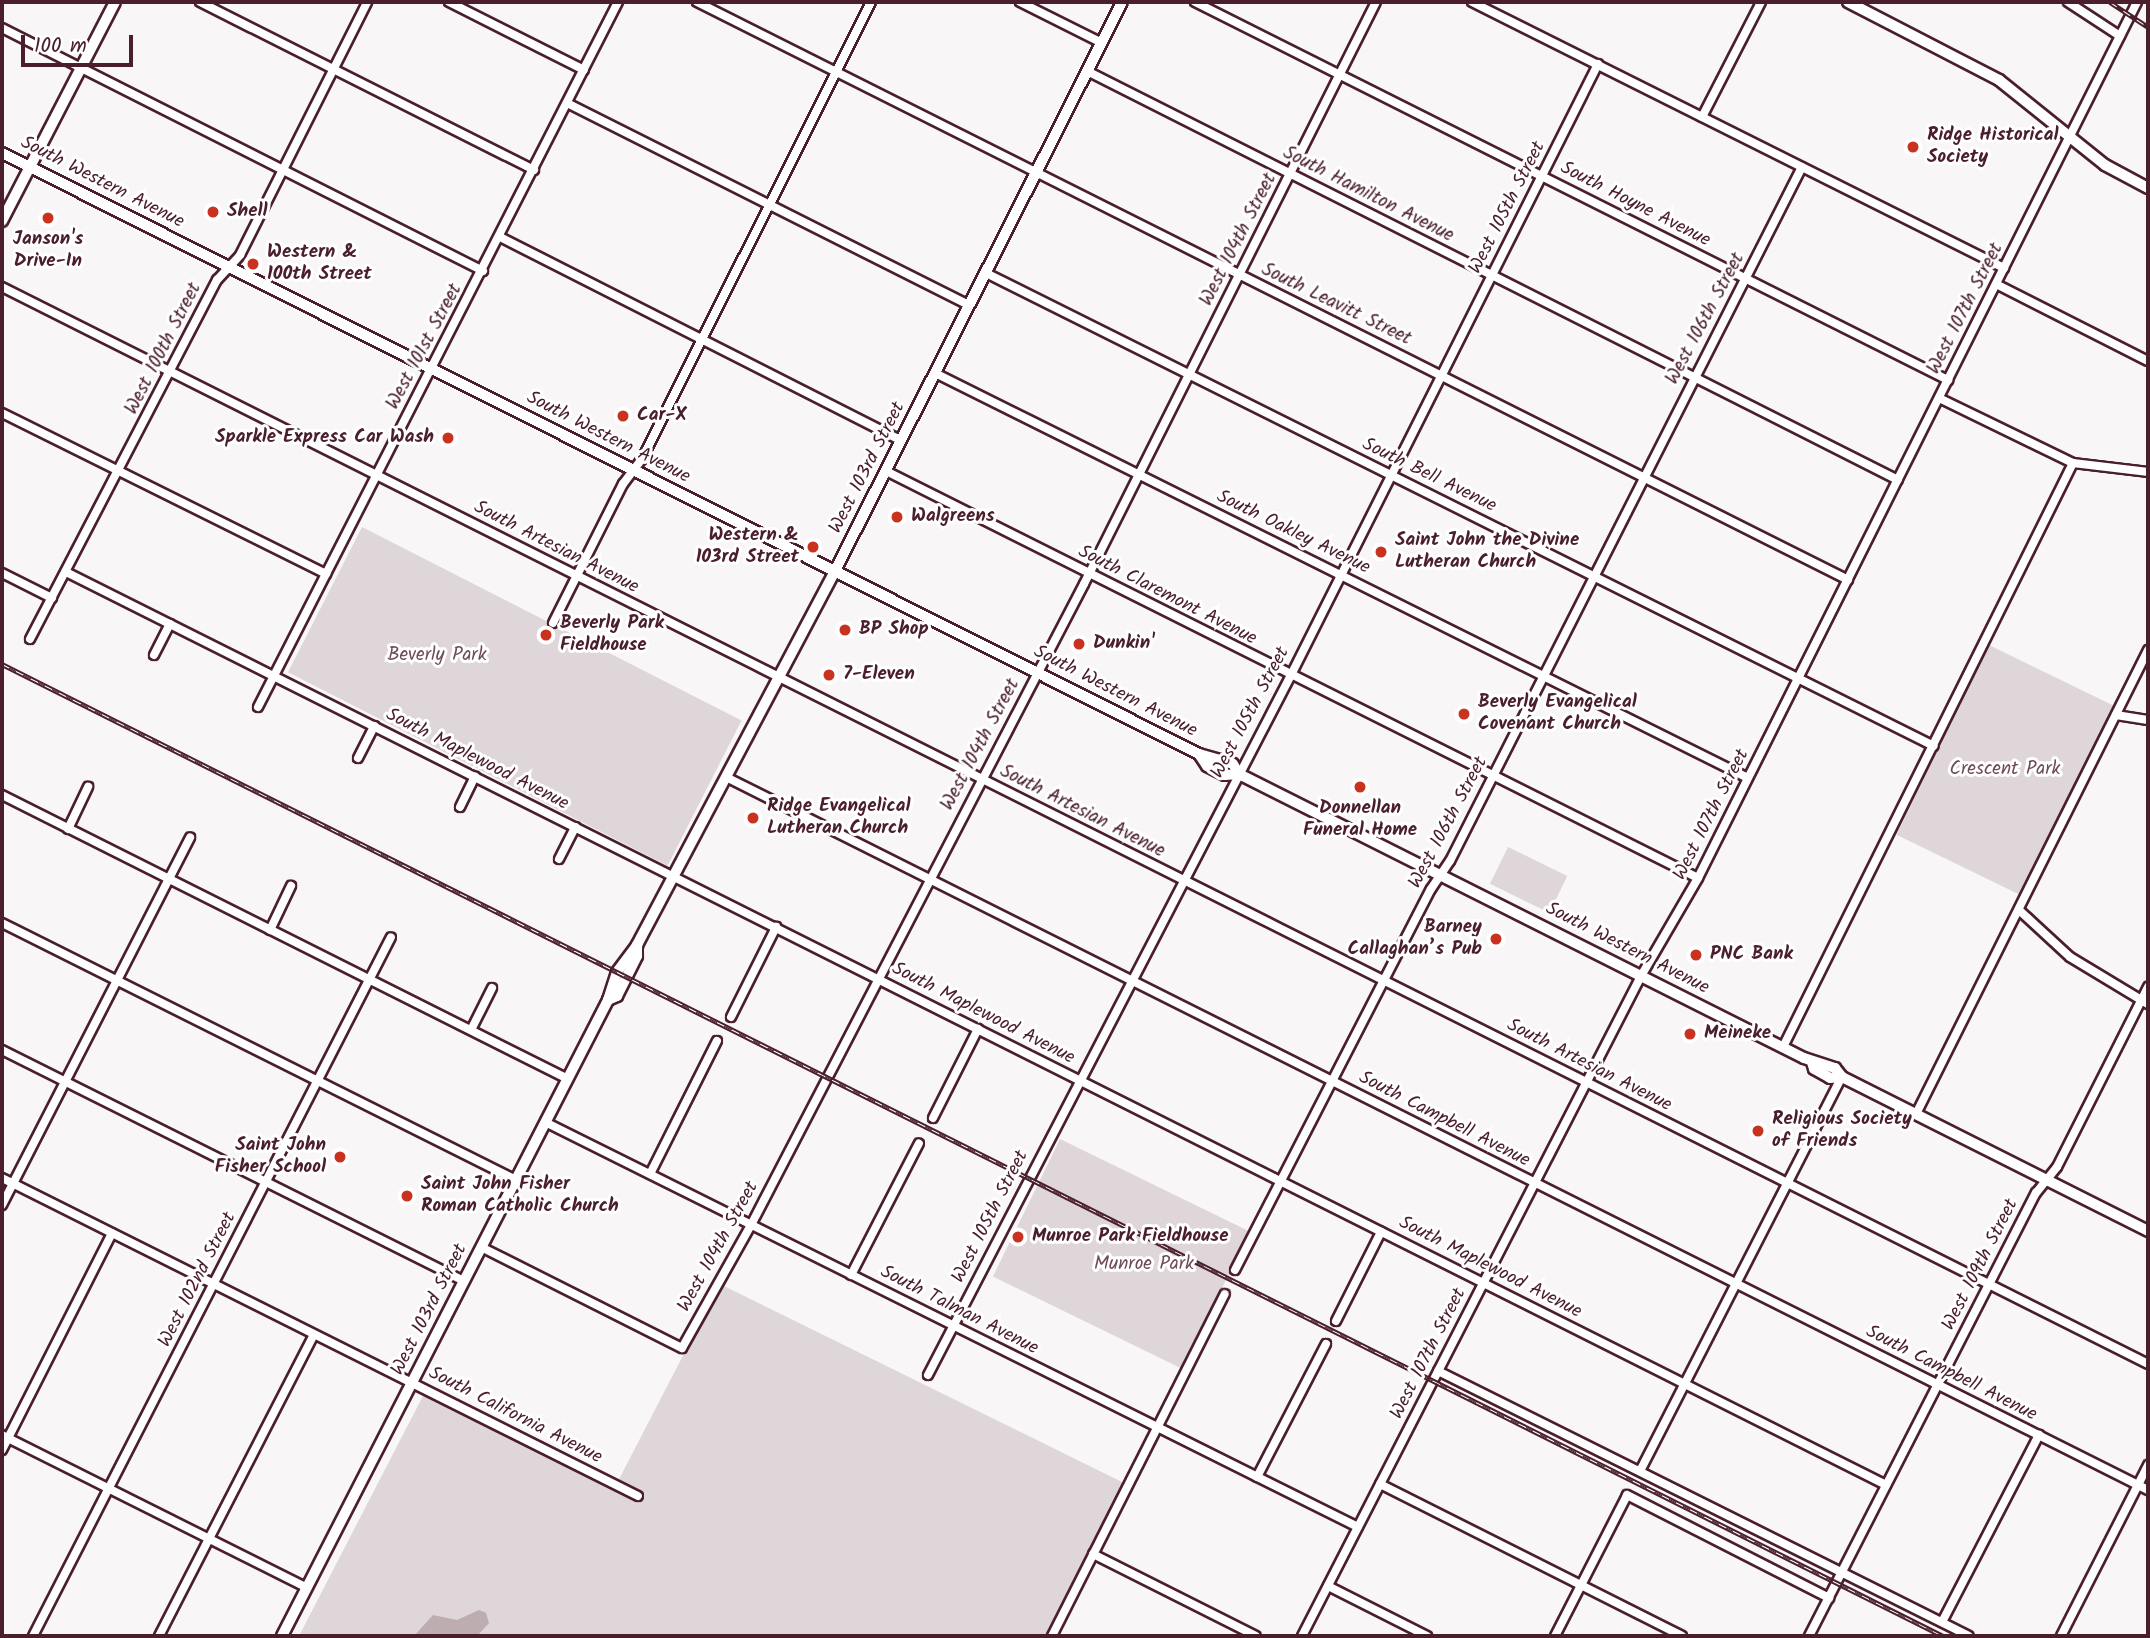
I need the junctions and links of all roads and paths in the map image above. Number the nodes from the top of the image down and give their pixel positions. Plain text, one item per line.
1 (115, 2) edge
2 (201, 2) edge
3 (368, 2) edge
4 (449, 2) edge
5 (618, 2) edge
6 (697, 2) edge
7 (871, 2) edge
8 (1020, 2) edge
9 (1122, 2) edge
10 (1195, 2) edge
11 (1376, 2) edge
12 (1472, 2) edge
13 (1761, 2) edge
14 (1848, 2) edge
15 (2068, 2) edge
16 (2137, 2) edge
17 (2, 28) edge
18 (2120, 36) junction
19 (1101, 43) junction
20 (1598, 64) junction
21 (81, 68) junction
22 (334, 69) junction
23 (584, 70) junction
24 (835, 71) junction
25 (1087, 71) junction
26 (1339, 74) junction
27 (567, 103) junction
28 (1702, 117) junction
29 (2071, 135) junction
30 (2, 153) edge
31 (30, 167) junction
32 (1802, 167) junction
33 (283, 170) junction
34 (534, 170) junction
35 (1036, 173) junction
36 (1290, 174) junction
37 (1542, 175) junction
38 (2148, 188) edge
39 (769, 205) junction
40 (2, 221) edge
41 (500, 237) junction
42 (229, 267) junction
43 (2004, 268) junction
44 (483, 271) junction
45 (986, 273) junction
46 (1239, 274) junction
47 (1491, 275) junction
48 (1744, 278) junction
49 (1996, 285) junction
50 (2, 287) edge
51 (970, 305) junction
52 (701, 339) junction
53 (2148, 361) edge
54 (433, 369) junction
55 (170, 372) junction
56 (935, 373) junction
57 (1188, 374) junction
58 (1441, 375) junction
59 (1693, 377) junction
60 (1948, 380) junction
61 (1939, 398) junction
62 (2, 413) edge
63 (901, 440) junction
64 (2073, 463) junction
65 (633, 470) junction
66 (119, 471) junction
67 (886, 471) junction
68 (2148, 472) edge
69 (1139, 474) junction
70 (376, 475) junction
71 (1392, 475) junction
72 (1643, 477) junction
73 (1898, 480) junction
74 (835, 571) junction
75 (66, 572) junction
76 (2, 573) edge
77 (326, 574) junction
78 (1089, 574) junction
79 (1341, 574) junction
80 (1593, 575) junction
81 (577, 576) junction
82 (1848, 580) junction
83 (52, 598) junction
84 (553, 623) dead end
85 (170, 624) junction
86 (30, 639) dead end
87 (2148, 650) edge
88 (154, 655) dead end
89 (1037, 673) junction
90 (1291, 675) junction
91 (274, 676) junction
92 (1543, 676) junction
93 (779, 677) junction
94 (1798, 679) junction
95 (258, 707) dead end
96 (2116, 715) junction
97 (2148, 720) edge
98 (374, 726) junction
99 (1934, 746) junction
100 (358, 758) dead end
101 (1238, 774) junction
102 (1493, 775) junction
103 (475, 776) junction
104 (726, 777) junction
105 (981, 778) junction
106 (1748, 778) junction
107 (88, 787) dead end
108 (2, 795) edge
109 (460, 807) dead end
110 (575, 827) junction
111 (68, 829) junction
112 (190, 837) dead end
113 (559, 859) dead end
114 (1440, 875) junction
115 (673, 876) junction
116 (1698, 878) junction
117 (168, 879) junction
118 (929, 879) junction
119 (1182, 880) junction
120 (291, 886) dead end
121 (2019, 910) junction
122 (2, 923) edge
123 (776, 927) junction
124 (270, 930) junction
125 (391, 937) dead end
126 (1641, 976) junction
127 (878, 978) junction
128 (117, 980) junction
129 (370, 980) junction
130 (1131, 980) junction
131 (1384, 981) junction
132 (2148, 987) edge
133 (492, 988) dead end
134 (2145, 1002) edge
135 (731, 1017) dead end
136 (978, 1029) junction
137 (471, 1031) junction
138 (717, 1041) dead end
139 (1783, 1048) junction
140 (2, 1050) edge
141 (1842, 1077) junction
142 (568, 1079) junction
143 (1080, 1080) junction
144 (318, 1081) junction
145 (1332, 1081) junction
146 (65, 1082) junction
147 (1586, 1082) junction
148 (1916, 1114) junction
149 (933, 1118) dead end
150 (545, 1122) junction
151 (919, 1143) dead end
152 (650, 1174) junction
153 (2, 1178) edge
154 (516, 1180) junction
155 (2047, 1180) junction
156 (1281, 1181) junction
157 (266, 1183) junction
158 (1535, 1183) junction
159 (1787, 1183) junction
160 (12, 1184) junction
161 (2, 1205) edge
162 (751, 1225) junction
163 (1381, 1231) junction
164 (2148, 1231) edge
165 (112, 1233) junction
166 (481, 1247) junction
167 (1235, 1270) dead end
168 (851, 1275) junction
169 (464, 1281) junction
170 (1483, 1283) junction
171 (214, 1284) junction
172 (1735, 1284) junction
173 (1989, 1284) junction
174 (1225, 1294) dead end
175 (1336, 1321) dead end
176 (953, 1326) junction
177 (314, 1335) junction
178 (1326, 1344) dead end
179 (2148, 1364) edge
180 (1438, 1371) junction
181 (928, 1375) dead end
182 (412, 1382) junction
183 (1685, 1384) junction
184 (1938, 1384) junction
185 (1157, 1427) junction
186 (2039, 1435) junction
187 (5, 1437) edge
188 (2, 1450) edge
189 (2148, 1465) edge
190 (1640, 1471) junction
191 (1258, 1477) junction
192 (1380, 1484) junction
193 (1886, 1485) junction
194 (2138, 1485) junction
195 (109, 1489) junction
196 (2148, 1490) edge
197 (638, 1496) dead end
198 (1358, 1527) junction
199 (209, 1539) junction
200 (1093, 1554) junction
201 (1842, 1572) junction
202 (1328, 1586) junction
203 (1581, 1586) junction
204 (307, 1588) junction
205 (1829, 1598) junction
206 (1942, 1622) junction
207 (33, 1636) edge
208 (159, 1636) edge
209 (282, 1636) edge
210 (1052, 1636) edge
211 (1256, 1636) edge
212 (1302, 1636) edge
213 (1427, 1636) edge
214 (1555, 1636) edge
215 (1682, 1636) edge
216 (1809, 1636) edge
217 (1969, 1636) edge
218 (2061, 1636) edge

1 - 21 main road
2 - 22 street
3 - 22 street, West 100th Street
4 - 23 street
5 - 23 street, West 101st Street
6 - 24 street, South Leavitt Street
7 - 24 street
8 - 19 street
9 - 19 main road, West 103rd Street
10 - 26 street, South Hoyne Avenue
11 - 26 street, West 104th Street
12 - 20 street
13 - 28 street
14 - 29 main road
15 - 18 street
16 - 18 street, West 107th Street
17 - 21 street
18 - 29 street, West 107th Street
19 - 25 main road, West 103rd Street
20 - 28 street
20 - 37 street, West 105th Street
21 - 31 main road
21 - 33 street
22 - 33 street, West 100th Street
22 - 34 street
23 - 27 street, West 101st Street
24 - 35 street, South Leavitt Street
24 - 39 street
25 - 35 main road, West 103rd Street
25 - 36 street, South Hamilton Avenue
26 - 36 street, West 104th Street
26 - 37 street, South Hoyne Avenue
27 - 34 street, West 101st Street
27 - 39 street
28 - 32 street
29 - 38 main road
29 - 43 street, West 107th Street
30 - 31 main road, South Western Avenue
31 - 40 main road
31 - 42 main road, South Western Avenue
32 - 43 street
32 - 48 street, West 106th Street
33 - 42 street, West 100th Street
33 - 44 street
34 - 41 street, West 101st Street
35 - 45 main road, West 103rd Street
35 - 46 street, South Leavitt Street
36 - 46 street, West 104th Street
36 - 47 street, South Hamilton Avenue
37 - 47 street, West 105th Street
37 - 48 street, South Hoyne Avenue
39 - 51 street
39 - 52 street
41 - 44 street, West 101st Street
41 - 52 street
42 - 54 main road, South Western Avenue
42 - 55 street, West 100th Street
43 - 49 street, West 107th Street
44 - 54 street, West 101st Street
45 - 51 main road, West 103rd Street
45 - 57 street, South Bell Avenue
46 - 57 street, West 104th Street
46 - 58 street, South Leavitt Street
47 - 58 street, West 105th Street
47 - 59 street, South Hamilton Avenue
48 - 59 street, West 106th Street
48 - 60 street, South Hoyne Avenue
49 - 53 street
49 - 60 street, West 107th Street
50 - 55 street, South Artesian Avenue
51 - 56 main road, West 103rd Street
52 - 63 street
52 - 65 street
54 - 65 main road, South Western Avenue
54 - 70 street, West 101st Street
55 - 66 street, West 100th Street
55 - 70 street, South Artesian Avenue
56 - 63 main road, West 103rd Street
56 - 69 street, South Oakley Avenue
57 - 69 street, West 104th Street
57 - 71 street, South Bell Avenue
58 - 71 street, West 105th Street
58 - 72 street, South Leavitt Street
59 - 72 street, West 106th Street
59 - 73 street, South Hamilton Avenue
60 - 61 street, West 107th Street
61 - 64 street
61 - 73 street, West 107th Street
62 - 66 street
63 - 67 main road, West 103rd Street
64 - 68 street
64 - 99 street
65 - 74 main road, South Western Avenue
65 - 81 street
66 - 75 street, West 100th Street
66 - 77 street
67 - 74 main road, West 103rd Street
67 - 78 street, South Claremont Avenue
69 - 78 street, West 104th Street
69 - 79 street, South Oakley Avenue
70 - 77 street, West 101st Street
70 - 81 street, South Artesian Avenue
71 - 79 street, West 105th Street
71 - 80 street, South Bell Avenue
72 - 80 street, West 106th Street
72 - 82 street, South Leavitt Street
73 - 82 street, West 107th Street
74 - 89 main road, South Western Avenue
74 - 93 main road, West 103rd Street
75 - 83 street, West 100th Street
75 - 85 street, South Maplewood Avenue
76 - 83 street
77 - 91 street, West 101st Street
78 - 89 street, West 104th Street
78 - 90 street, South Claremont Avenue
79 - 90 street, West 105th Street
79 - 92 street, South Oakley Avenue
80 - 92 street, West 106th Street
80 - 94 street, South Bell Avenue
81 - 84 street
81 - 93 street, South Artesian Avenue
82 - 94 street, West 107th Street
83 - 86 street, West 100th Street
85 - 88 street
85 - 91 street, South Maplewood Avenue
87 - 96 street
89 - 101 main road, South Western Avenue
89 - 105 street, West 104th Street
90 - 101 street, West 105th Street
90 - 102 street, South Claremont Avenue
91 - 95 street, West 101st Street
91 - 98 street, South Maplewood Avenue
92 - 102 street, West 106th Street
92 - 106 street, South Oakley Avenue
93 - 104 main road, West 103rd Street
93 - 105 street, South Artesian Avenue
94 - 99 street, South Bell Avenue
94 - 106 street, West 107th Street
96 - 97 street
96 - 121 street
98 - 100 street
98 - 103 street, South Maplewood Avenue
99 - 139 street
101 - 114 main road, South Western Avenue
101 - 119 street, West 105th Street
102 - 114 street, West 106th Street
102 - 116 street, South Claremont Avenue
103 - 109 street
103 - 110 street, South Maplewood Avenue
104 - 115 main road, West 103rd Street
104 - 118 street, South Campbell Avenue
105 - 118 street, West 104th Street
105 - 119 street, South Artesian Avenue
106 - 116 street, West 107th Street
107 - 111 street
108 - 111 street
110 - 113 street
110 - 115 street, South Maplewood Avenue
111 - 117 street
112 - 117 street
114 - 126 main road, South Western Avenue
114 - 131 street, West 106th Street
115 - 123 street, South Maplewood Avenue
115 - 142 main road, West 103rd Street
116 - 126 street, West 107th Street
117 - 124 street
117 - 128 street
118 - 127 street, West 104th Street
118 - 130 street, South Campbell Avenue
119 - 130 street, West 105th Street
119 - 131 street, South Artesian Avenue
120 - 124 street
121 - 134 street
121 - 148 street
122 - 128 street
123 - 127 street, South Maplewood Avenue
123 - 135 street
124 - 129 street
125 - 129 street, West 102nd Street
126 - 139 main road, South Western Avenue
126 - 147 street, West 107th Street
127 - 136 street, South Maplewood Avenue
127 - 162 street, West 104th Street
128 - 144 street
128 - 146 street
129 - 137 street
129 - 144 street, West 102nd Street
130 - 143 street, West 105th Street
130 - 145 street, South Campbell Avenue
131 - 145 street, West 106th Street
131 - 147 street, South Artesian Avenue
132 - 134 street, West 109th Street
133 - 137 street
134 - 155 street, West 109th Street
136 - 143 street, South Maplewood Avenue
136 - 149 street
137 - 142 street
138 - 152 street
139 - 141 main road, South Western Avenue
140 - 146 street
141 - 148 main road, South Western Avenue
141 - 159 street
142 - 150 main road, West 103rd Street
143 - 156 street, South Maplewood Avenue
143 - 176 street, West 105th Street
144 - 154 street
144 - 157 street, West 102nd Street
145 - 156 street, West 106th Street
145 - 158 street, South Campbell Avenue
146 - 157 street
146 - 160 street
147 - 158 street, West 107th Street
147 - 159 street, South Artesian Avenue
148 - 155 main road, South Western Avenue
150 - 152 street, South Talman Avenue
150 - 154 main road, West 103rd Street
151 - 168 street
152 - 162 street, South Talman Avenue
153 - 160 street, South California Avenue
154 - 166 main road, West 103rd Street
155 - 164 main road, South Western Avenue
155 - 173 street, West 109th Street
156 - 163 street, South Maplewood Avenue
156 - 167 street, West 106th Street
157 - 169 street
157 - 171 street, West 102nd Street
158 - 170 street, West 107th Street
158 - 172 street, South Campbell Avenue
159 - 172 street
159 - 173 street, South Artesian Avenue
160 - 161 street
160 - 165 street, South California Avenue
162 - 166 street, West 104th Street
162 - 168 street, South Talman Avenue
163 - 170 street, South Maplewood Avenue
163 - 175 street
165 - 171 street, South California Avenue
165 - 187 street
166 - 169 main road, West 103rd Street
168 - 176 street, South Talman Avenue
169 - 182 main road, West 103rd Street
170 - 180 street, West 107th Street
170 - 183 street, South Maplewood Avenue
171 - 177 street, South California Avenue
171 - 195 street, West 102nd Street
172 - 183 street
172 - 184 street, South Campbell Avenue
173 - 179 street, South Artesian Avenue
173 - 184 street, West 109th Street
174 - 185 street
176 - 181 street, West 105th Street
176 - 185 street, South Talman Avenue
177 - 182 street, South California Avenue
177 - 199 street
178 - 191 street
180 - 190 street
180 - 192 street, West 107th Street
182 - 197 street, South California Avenue
182 - 204 main road, West 103rd Street
183 - 190 street
183 - 193 street, South Maplewood Avenue
184 - 186 street, South Campbell Avenue
184 - 193 street, West 109th Street
185 - 191 street, South Talman Avenue
185 - 200 street
186 - 194 street, South Campbell Avenue
186 - 206 street
187 - 188 street
187 - 195 street
189 - 194 street
190 - 201 street
191 - 198 street, South Talman Avenue
192 - 198 street, West 107th Street
192 - 203 street
193 - 201 street, West 109th Street
194 - 196 street, South Campbell Avenue
194 - 218 street
195 - 199 street
195 - 207 street, West 102nd Street
198 - 202 street, West 107th Street
199 - 204 street
199 - 208 street
200 - 210 street
200 - 211 street
201 - 205 street, West 109th Street
201 - 206 street
202 - 212 street, West 107th Street
202 - 213 street
203 - 205 street
203 - 214 street
203 - 215 street
204 - 209 main road, West 103rd Street
205 - 216 street, West 109th Street
206 - 217 street

